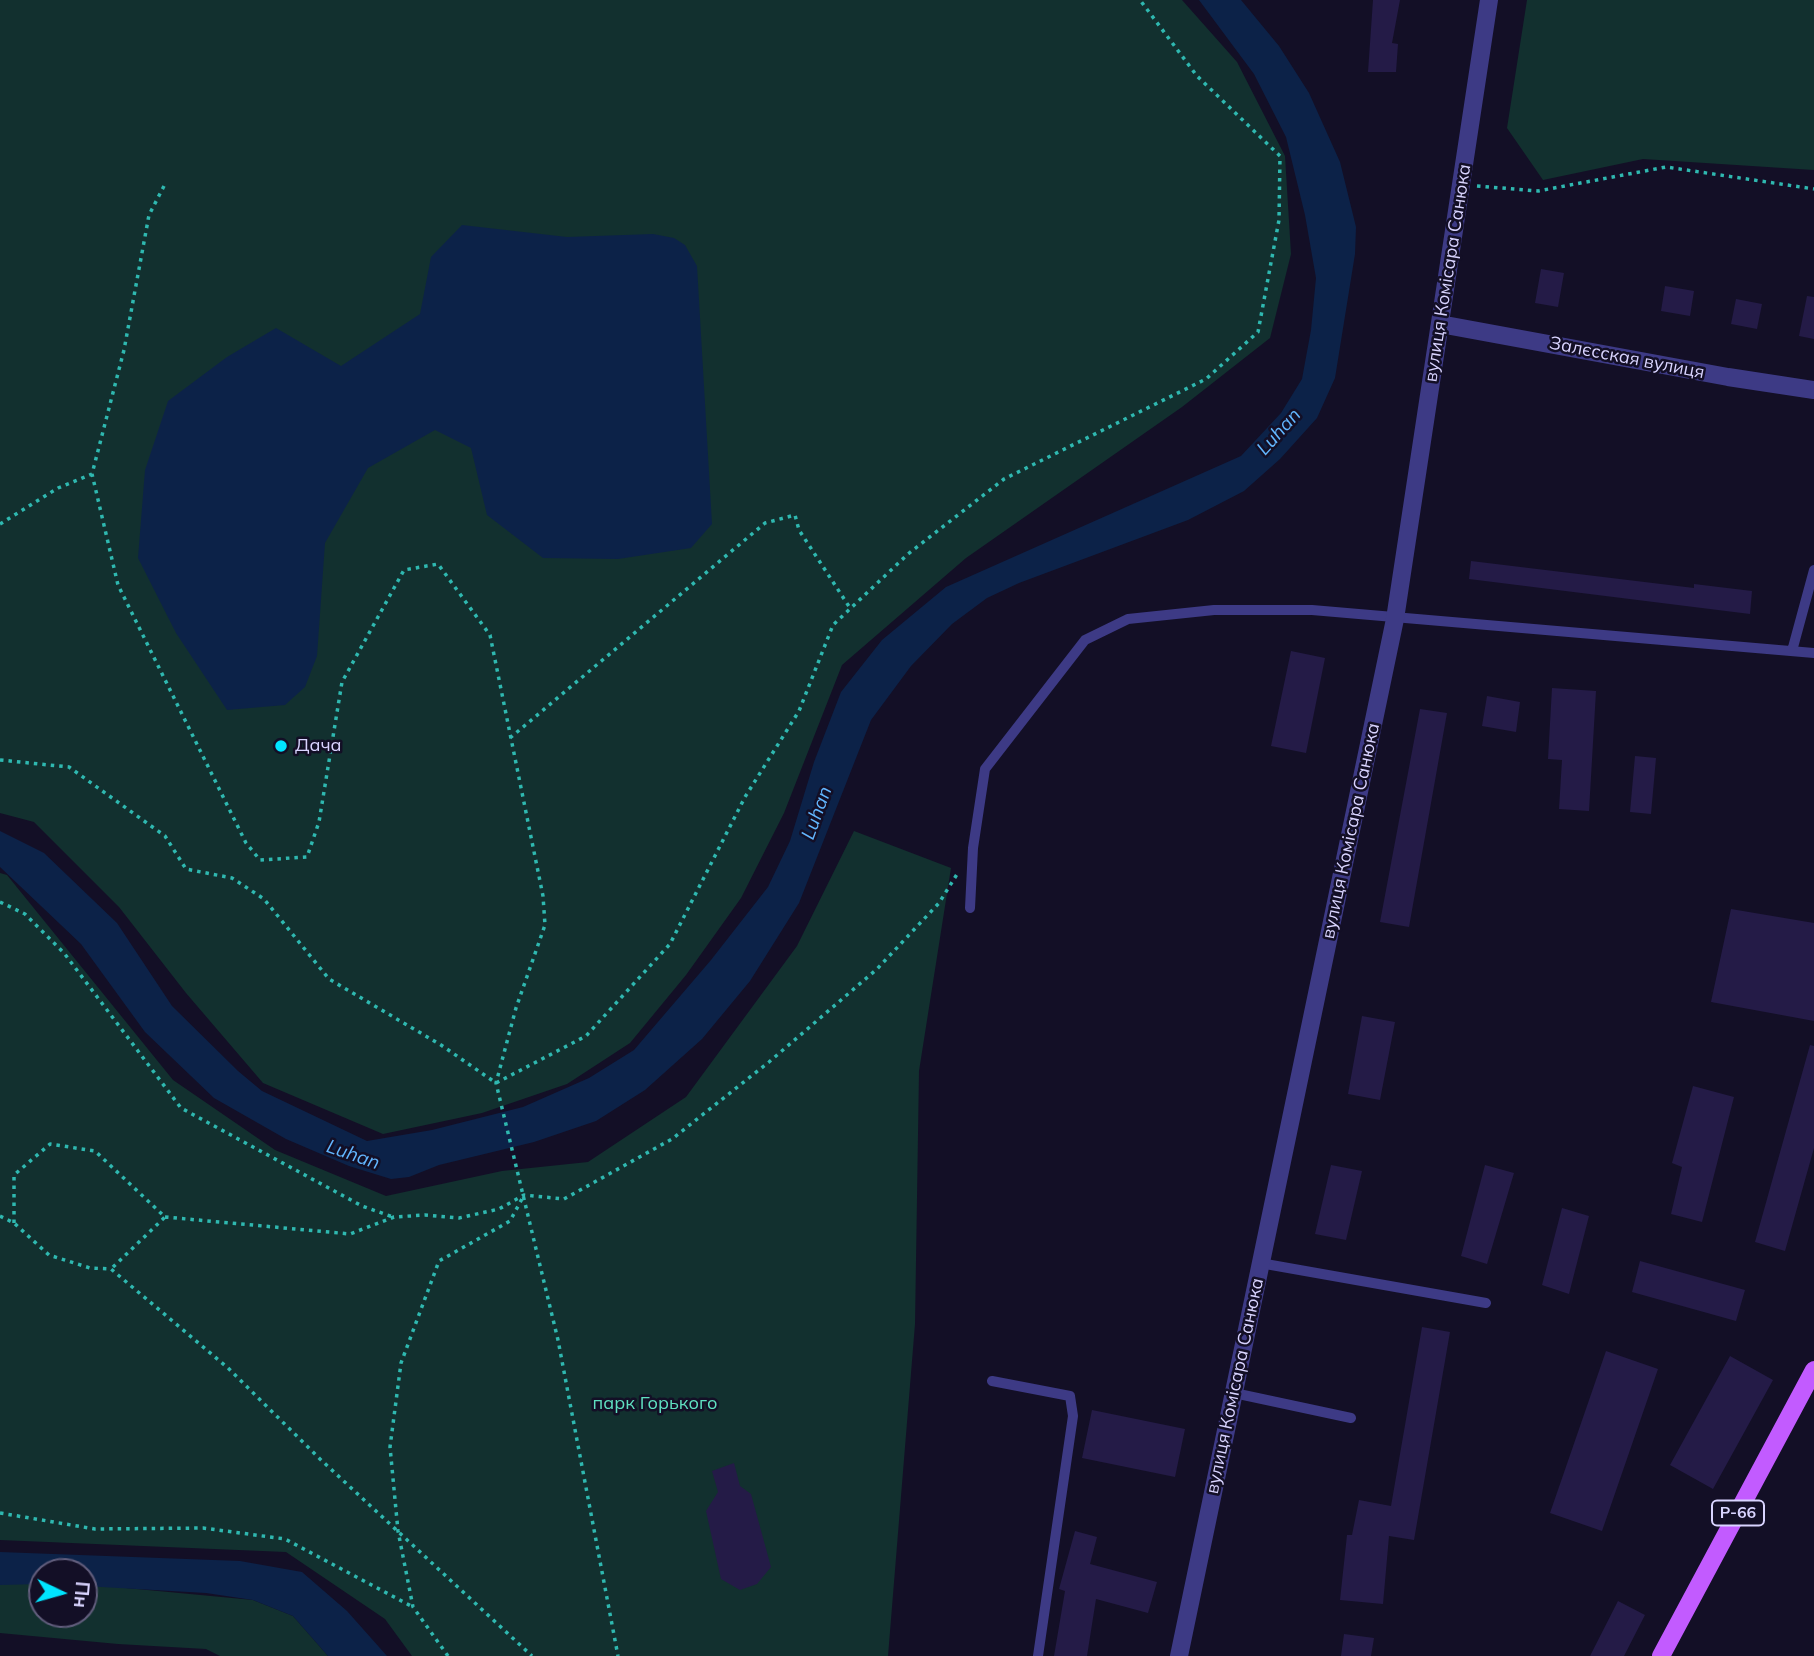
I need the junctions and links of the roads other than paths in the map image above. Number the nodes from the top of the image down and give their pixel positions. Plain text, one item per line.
1 (1489, 0) edge
2 (1440, 324) junction
3 (1814, 390) edge
4 (1814, 570) edge
5 (1395, 619) junction
6 (1792, 651) junction
7 (1814, 653) edge
8 (970, 908) dead end
9 (1260, 1263) junction
10 (1486, 1303) dead end
11 (1814, 1370) edge
12 (992, 1381) dead end
13 (1234, 1392) junction
14 (1351, 1418) dead end
15 (1038, 1656) edge
16 (1179, 1656) edge
17 (1661, 1656) edge

1 - 2 street, вулиця Комісара Санюка
2 - 3 street, Залєсская вулиця
2 - 5 street, вулиця Комісара Санюка
4 - 6 lane
5 - 6 lane
5 - 8 lane
5 - 9 street, вулиця Комісара Санюка
6 - 7 lane
9 - 10 lane
9 - 13 street, вулиця Комісара Санюка
11 - 17 main road, Р-66
12 - 15 lane
13 - 14 lane
13 - 16 street, вулиця Комісара Санюка

